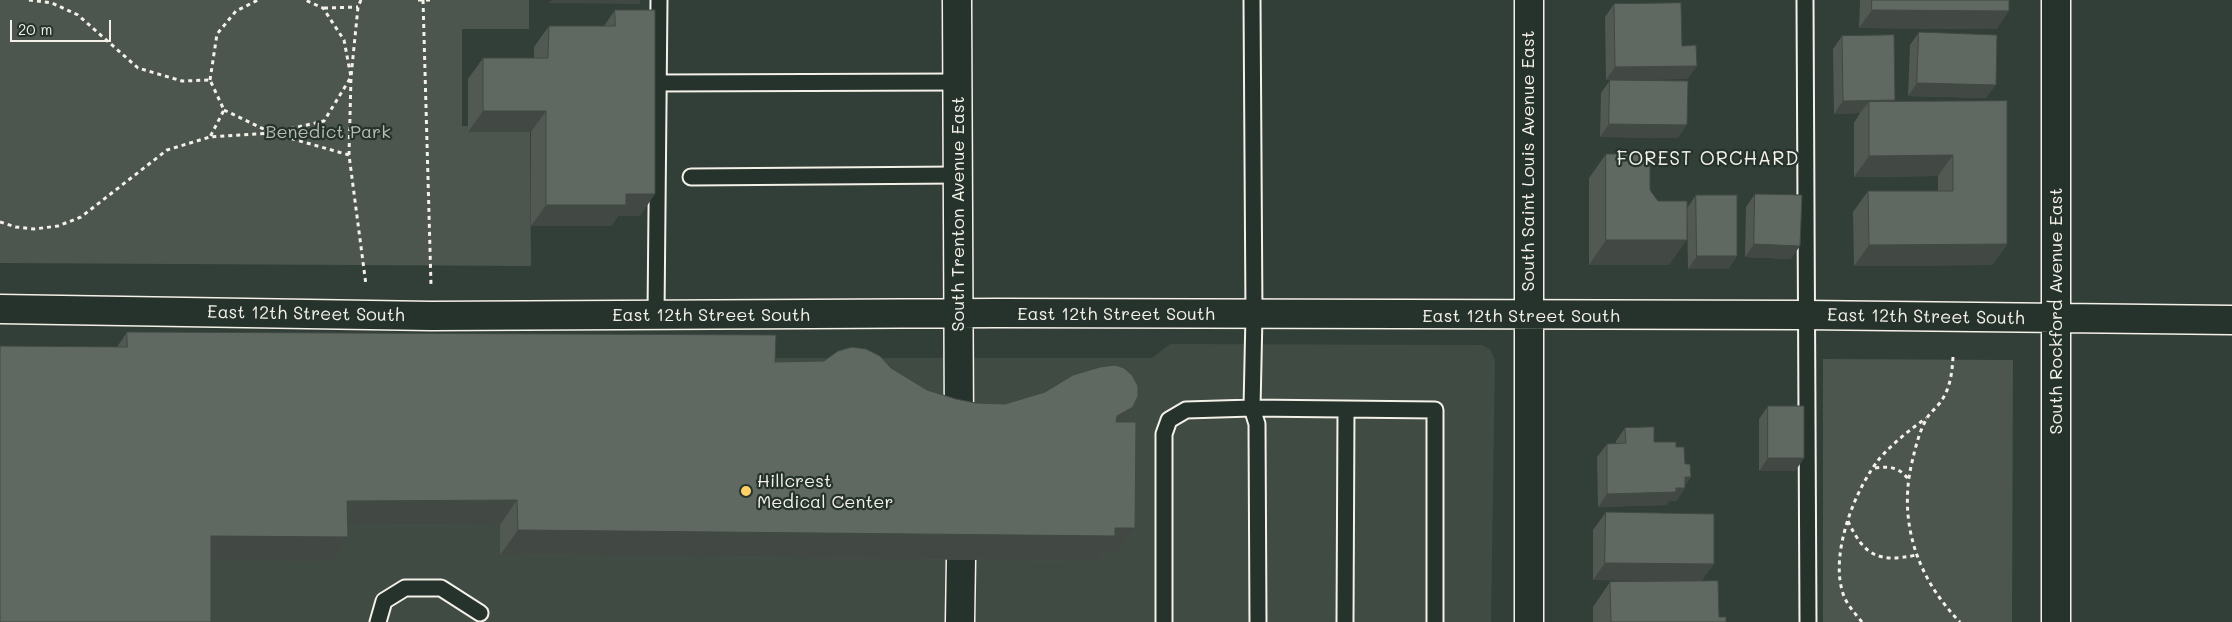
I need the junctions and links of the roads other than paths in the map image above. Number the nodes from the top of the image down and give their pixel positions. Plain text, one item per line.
1 (659, 0) edge
2 (956, 0) edge
3 (1252, 0) edge
4 (1529, 0) edge
5 (1805, 0) edge
6 (2056, 0) edge
7 (957, 82) junction
8 (658, 83) junction
9 (957, 175) junction
10 (691, 177) dead end
11 (0, 309) edge
12 (958, 313) junction
13 (656, 315) junction
14 (1254, 315) junction
15 (1528, 316) junction
16 (1806, 316) junction
17 (2056, 318) junction
18 (2232, 320) edge
19 (1252, 408) junction
20 (1346, 410) junction
21 (959, 428) edge
22 (961, 559) edge
23 (480, 613) dead end
24 (378, 622) edge
25 (960, 622) edge
26 (1164, 622) edge
27 (1258, 622) edge
28 (1344, 622) edge
29 (1435, 622) edge
30 (1529, 622) edge
31 (1808, 622) edge
32 (2056, 622) edge

1 - 8 lane
2 - 7 street, South Trenton Avenue East
3 - 14 lane
4 - 15 street, South Saint Louis Avenue East
5 - 16 lane
6 - 17 street, South Rockford Avenue East
7 - 8 lane
7 - 9 street, South Trenton Avenue East
8 - 13 lane
9 - 10 lane
9 - 12 street, South Trenton Avenue East
11 - 13 street, East 12th Street South
12 - 13 street, East 12th Street South
12 - 14 street, East 12th Street South
12 - 21 street, South Trenton Avenue East
14 - 15 street, East 12th Street South
14 - 19 lane
15 - 16 street, East 12th Street South
15 - 30 street, South Saint Louis Avenue East
16 - 17 street, East 12th Street South
16 - 31 lane
17 - 18 street, East 12th Street South
17 - 32 street, South Rockford Avenue East
19 - 20 lane
19 - 26 lane
19 - 27 lane
20 - 28 lane
20 - 29 lane
22 - 25 street
23 - 24 lane

